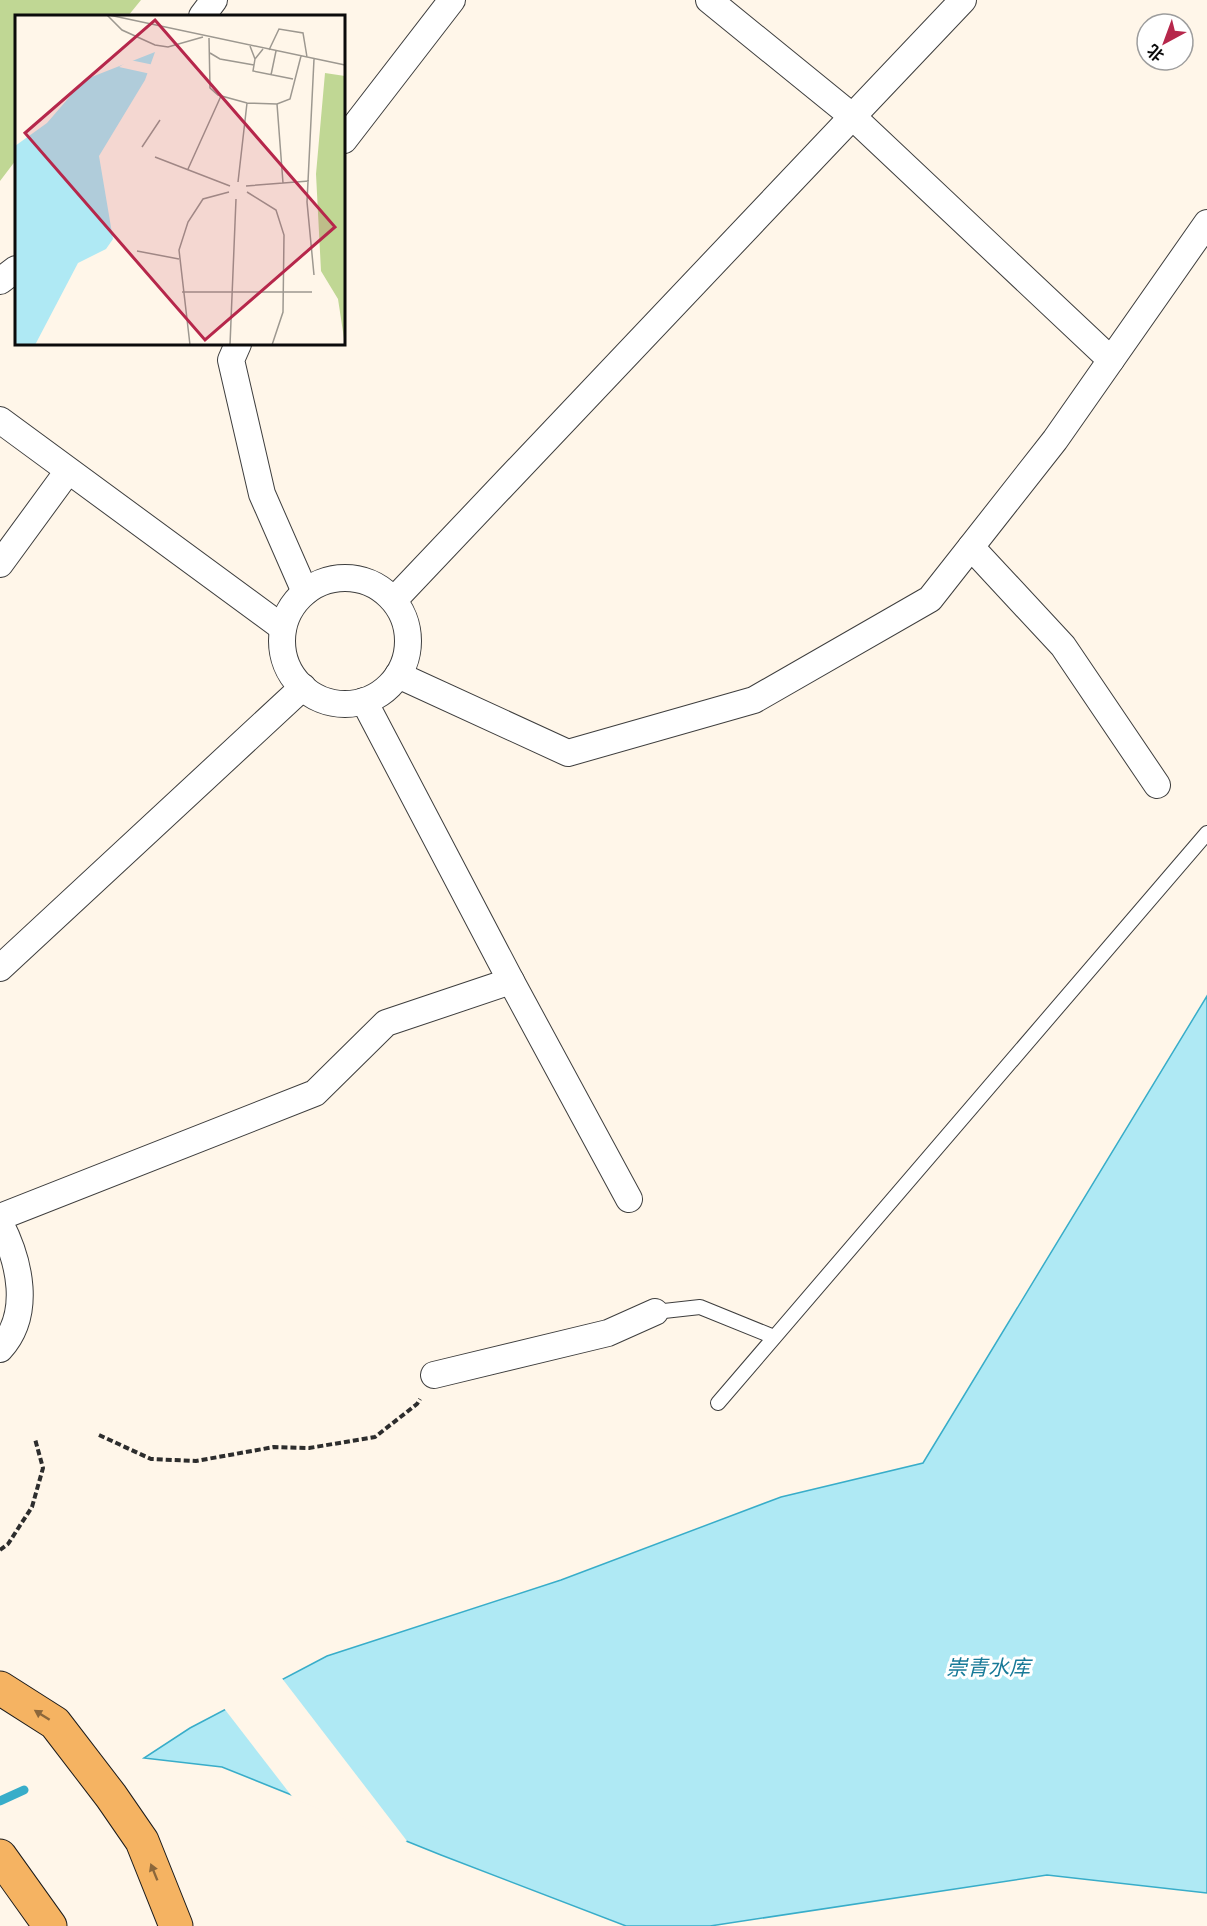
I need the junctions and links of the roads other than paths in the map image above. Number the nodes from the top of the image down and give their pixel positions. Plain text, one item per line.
1 (214, 0) edge
2 (452, 0) edge
3 (709, 0) edge
4 (963, 0) edge
5 (203, 15) edge
6 (853, 117) junction
7 (345, 139) edge
8 (1207, 223) edge
9 (15, 270) edge
10 (0, 281) edge
11 (238, 345) edge
12 (1111, 360) junction
13 (0, 420) edge
14 (68, 471) junction
15 (971, 547) junction
16 (0, 564) edge
17 (305, 592) junction
18 (394, 600) junction
19 (283, 628) junction
20 (398, 675) junction
21 (303, 687) junction
22 (364, 700) junction
23 (1157, 785) dead end
24 (1207, 833) edge
25 (0, 968) edge
26 (511, 981) junction
27 (629, 1199) dead end
28 (0, 1217) edge
29 (0, 1223) edge
30 (655, 1312) joint
31 (774, 1337) junction
32 (0, 1350) edge
33 (434, 1375) road end
34 (718, 1403) dead end
35 (0, 1688) edge
36 (8, 1867) edge
37 (50, 1926) edge
38 (176, 1926) edge

1 - 5 street
2 - 7 street
3 - 6 street
4 - 6 street
6 - 12 street
6 - 18 street
8 - 12 street
9 - 10 street
11 - 17 street
12 - 15 street
13 - 14 street
14 - 16 street
14 - 19 street
15 - 20 street
15 - 23 street
17 - 18 street
17 - 19 street
18 - 20 street
19 - 21 street
20 - 22 street
21 - 22 street
21 - 25 street
22 - 26 street
24 - 31 lane
26 - 27 street
26 - 28 street
29 - 32 street
30 - 31 lane
30 - 33 street
31 - 34 lane
38 -> 35 main road
36 - 37 main road

